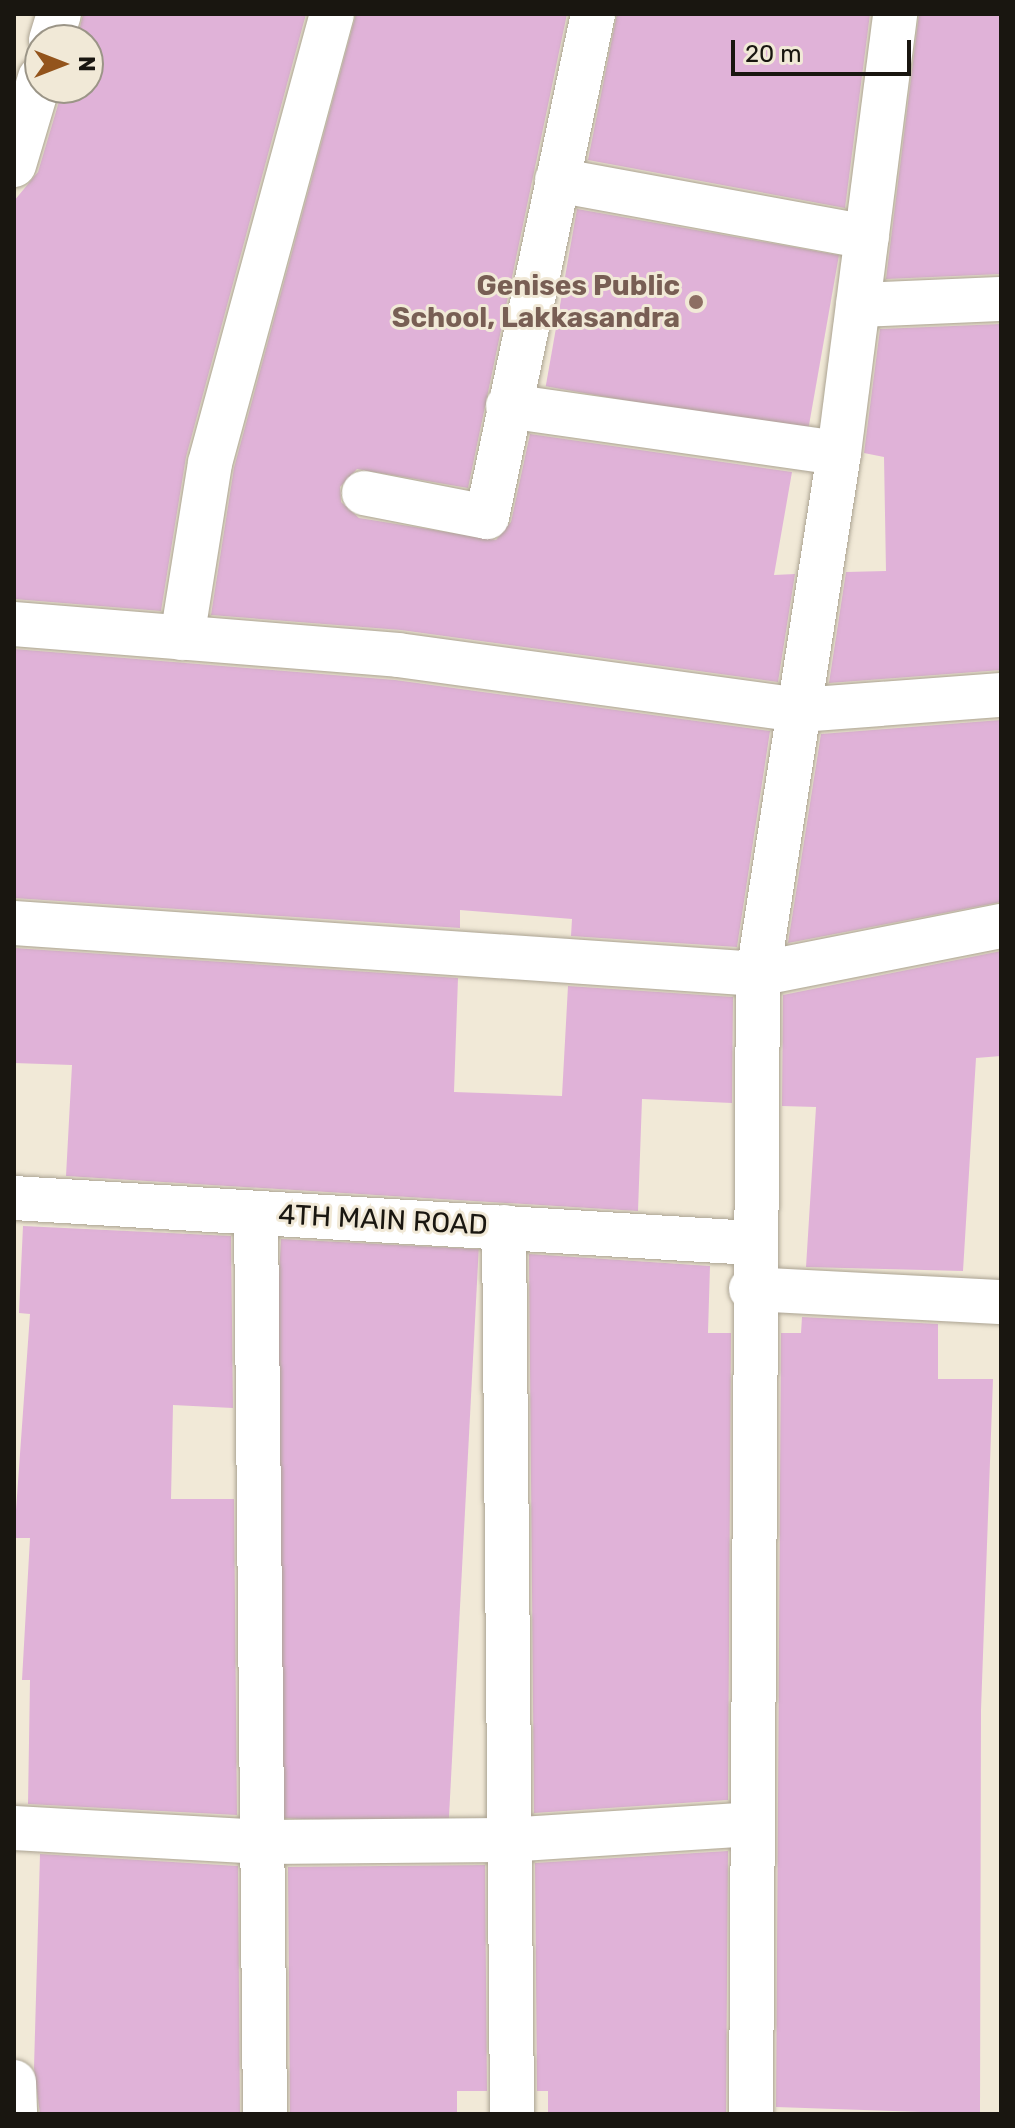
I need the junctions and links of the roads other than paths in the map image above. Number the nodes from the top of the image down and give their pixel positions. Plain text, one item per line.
1 (332, 14) edge
2 (593, 14) edge
3 (895, 14) edge
4 (32, 104) edge
5 (14, 165) edge
6 (557, 180) junction
7 (867, 237) junction
8 (1001, 299) edge
9 (858, 305) junction
10 (508, 406) junction
11 (839, 453) junction
12 (364, 493) dead end
13 (14, 624) edge
14 (182, 638) junction
15 (1001, 695) edge
16 (800, 710) junction
17 (14, 923) edge
18 (1001, 926) edge
19 (758, 974) junction
20 (14, 1198) edge
21 (14, 1205) edge
22 (256, 1213) junction
23 (504, 1227) junction
24 (751, 1243) junction
25 (751, 1289) junction
26 (1001, 1302) edge
27 (751, 1824) junction
28 (14, 1828) edge
29 (506, 1840) junction
30 (264, 1842) junction
31 (14, 2082) edge
32 (15, 2114) edge
33 (265, 2114) edge
34 (512, 2114) edge
35 (751, 2114) edge

1 - 14 street
2 - 6 street
3 - 7 street
4 - 5 street
6 - 7 street
6 - 10 street
7 - 9 street
8 - 9 street
9 - 11 street
10 - 11 street
10 - 12 street
11 - 16 street
13 - 14 street
14 - 16 street
15 - 16 street
16 - 19 street
17 - 19 street
18 - 19 street
19 - 24 street
20 - 21 street
20 - 22 street, 4TH MAIN ROAD
22 - 23 street, 4TH MAIN ROAD
22 - 30 street
23 - 24 street, 4TH MAIN ROAD
23 - 29 street
24 - 25 street
25 - 26 street
25 - 27 street
27 - 29 street
27 - 35 street
28 - 30 street
29 - 30 street
29 - 34 street
30 - 33 street
31 - 32 street

